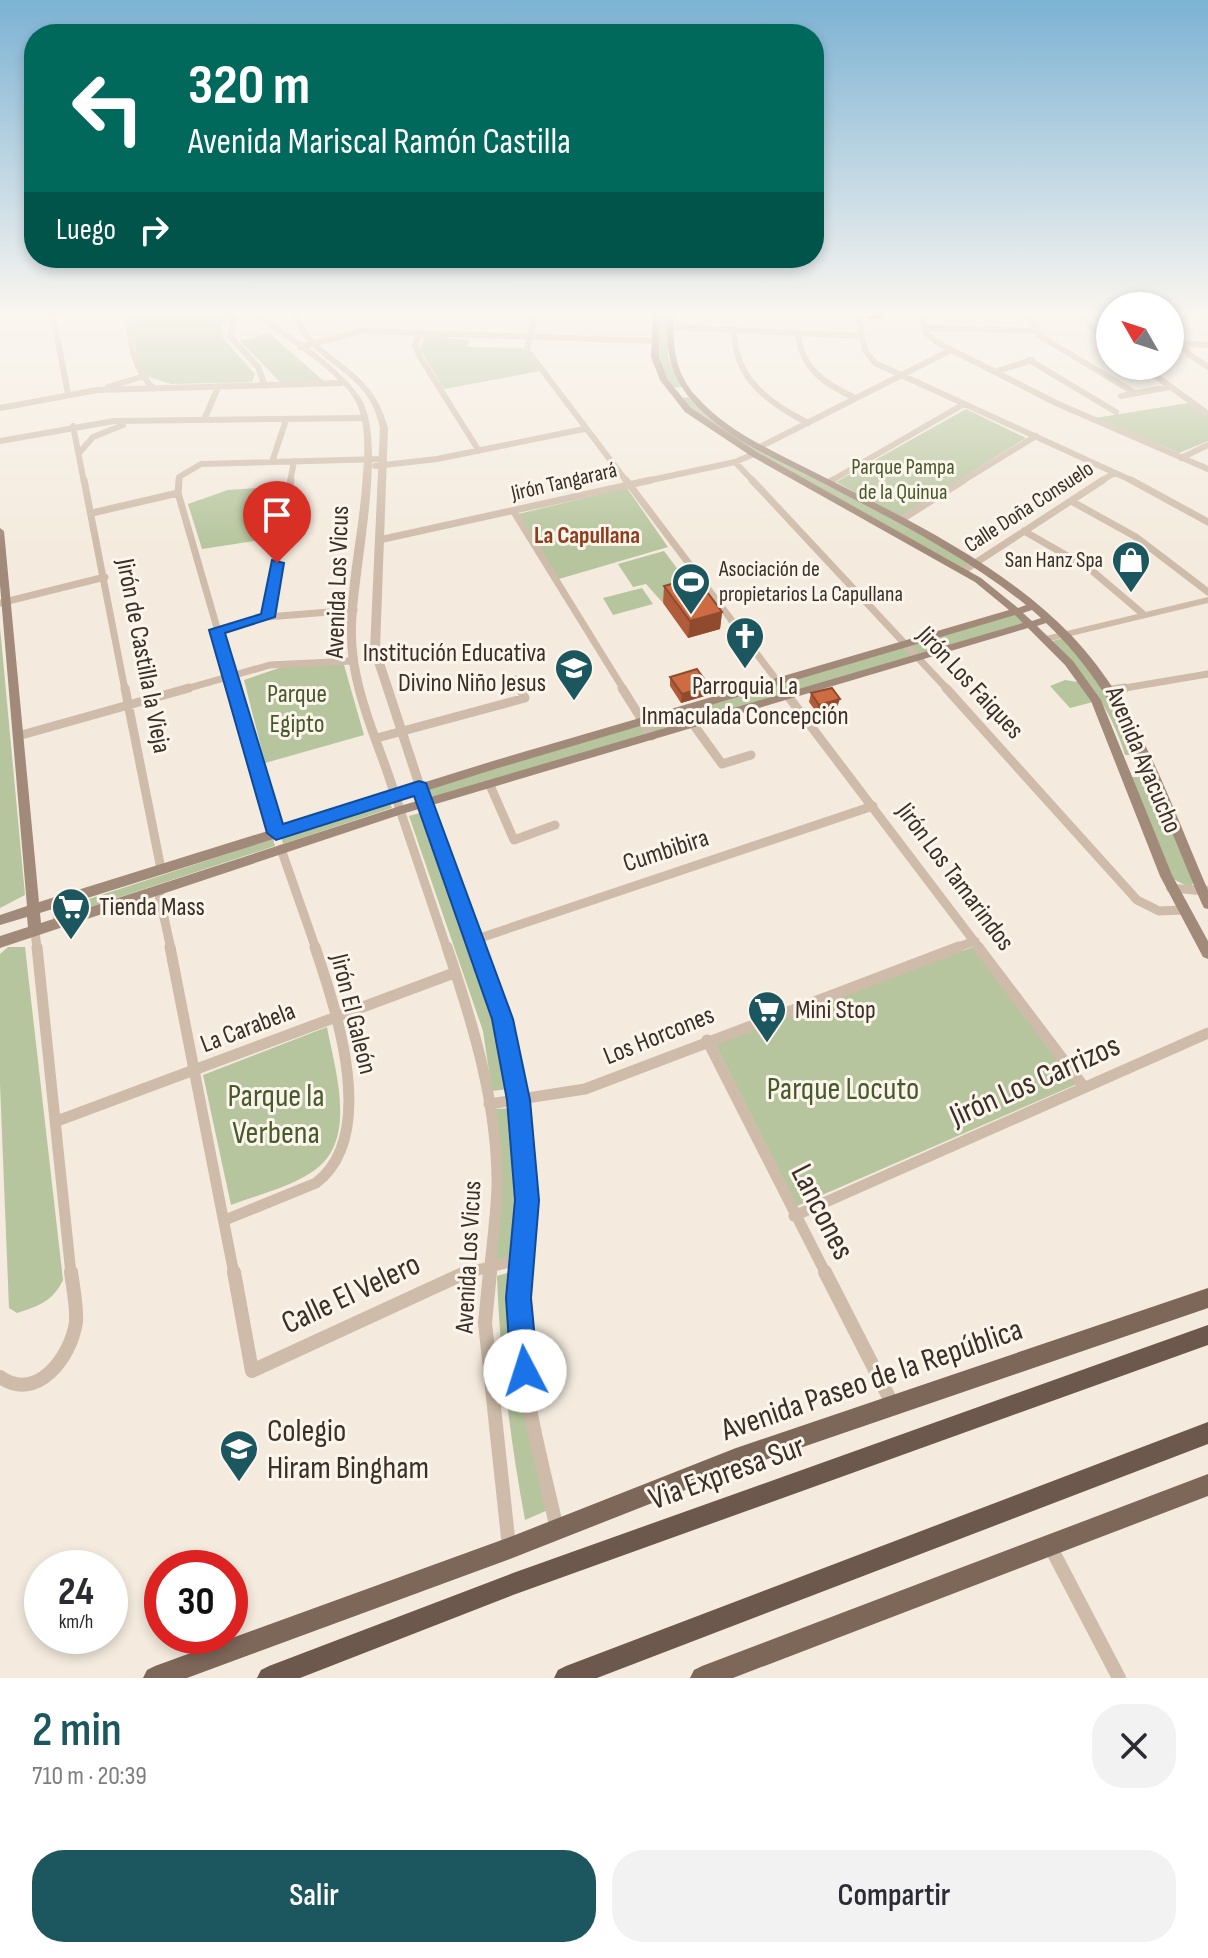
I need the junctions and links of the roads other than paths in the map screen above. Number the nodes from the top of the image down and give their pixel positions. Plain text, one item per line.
1 (73, 393) edge
2 (215, 393) edge
3 (351, 393) edge
4 (370, 393) edge
5 (443, 393) edge
6 (558, 393) edge
7 (677, 393) edge
8 (690, 393) edge
9 (763, 393) edge
10 (845, 393) edge
11 (864, 393) edge
12 (940, 393) edge
13 (1038, 393) edge
14 (1085, 393) edge
15 (1134, 393) edge
16 (1179, 393) edge
17 (68, 394) joint
18 (674, 394) joint
19 (1121, 396) dead end
20 (855, 398) junction
21 (964, 404) junction
22 (0, 408) edge
23 (1116, 412) dead end
24 (1208, 414) edge
25 (364, 418) junction
26 (204, 420) junction
27 (286, 420) junction
28 (138, 421) junction
29 (808, 423) junction
30 (73, 426) junction
31 (584, 429) junction
32 (1036, 436) junction
33 (0, 441) edge
34 (1208, 445) edge
35 (757, 450) junction
36 (479, 451) junction
37 (79, 453) junction
38 (1181, 458) junction
39 (294, 461) junction
40 (272, 462) junction
41 (382, 462) junction
42 (735, 462) junction
43 (366, 463) junction
44 (1208, 469) edge
45 (1114, 473) junction
46 (828, 483) junction
47 (629, 485) junction
48 (178, 493) junction
49 (1071, 501) junction
50 (514, 512) junction
51 (92, 513) junction
52 (899, 521) junction
53 (1208, 522) edge
54 (0, 531) edge
55 (1024, 531) junction
56 (379, 540) junction
57 (976, 563) junction
58 (963, 571) junction
59 (991, 573) junction
60 (105, 577) junction
61 (978, 580) junction
62 (1208, 592) edge
63 (1208, 600) edge
64 (3, 602) edge
65 (1035, 606) junction
66 (354, 610) junction
67 (1017, 612) junction
68 (1143, 614) junction
69 (267, 617) junction
70 (1048, 619) junction
71 (1031, 624) junction
72 (217, 630) junction
73 (1065, 634) junction
74 (1046, 639) junction
75 (904, 644) junction
76 (917, 658) junction
77 (352, 661) junction
78 (1208, 674) edge
79 (231, 676) junction
80 (515, 679) dead end
81 (778, 682) junction
82 (1112, 690) junction
83 (788, 696) junction
84 (130, 704) junction
85 (643, 723) junction
86 (693, 724) junction
87 (400, 732) junction
88 (18, 736) junction
89 (652, 736) junction
90 (377, 738) junction
91 (751, 755) dead end
92 (1120, 757) junction
93 (1145, 757) junction
94 (1153, 774) junction
95 (1127, 775) junction
96 (489, 783) junction
97 (419, 787) junction
98 (395, 795) junction
99 (425, 802) junction
100 (873, 806) junction
101 (400, 810) junction
102 (555, 825) dead end
103 (276, 833) junction
104 (281, 849) junction
105 (161, 869) junction
106 (1172, 889) junction
107 (158, 890) junction
108 (1205, 890) edge
109 (1208, 904) edge
110 (34, 909) junction
111 (1183, 910) junction
112 (0, 920) edge
113 (35, 931) junction
114 (474, 940) junction
115 (975, 941) junction
116 (0, 942) edge
117 (1208, 953) edge
118 (454, 973) junction
119 (336, 1019) junction
120 (1208, 1033) edge
121 (707, 1040) junction
122 (197, 1072) junction
123 (1084, 1087) junction
124 (519, 1100) junction
125 (489, 1104) junction
126 (57, 1121) junction
127 (794, 1216) junction
128 (225, 1220) junction
129 (521, 1259) junction
130 (490, 1266) junction
131 (1208, 1298) edge
132 (1208, 1335) edge
133 (0, 1377) edge
134 (894, 1407) junction
135 (1208, 1433) edge
136 (1208, 1485) edge
137 (557, 1529) junction
138 (1050, 1546) junction
139 (510, 1548) junction
140 (155, 1678) edge
141 (269, 1678) edge
142 (566, 1678) edge
143 (702, 1678) edge
144 (1119, 1678) edge

1 - 17 street
2 - 26 street
3 - 25 street, Avenida Los Vicus
4 - 41 street, Avenida Los Vicus
5 - 36 street
6 - 31 street
7 - 18 main road
8 - 35 main road, Avenida Ayacucho
9 - 29 street
10 - 20 street
11 - 20 street, Jirón Tangarará
12 - 21 street
13 - 38 street
14 - 23 street
15 - 19 street
16 - 24 street
17 - 22 street
18 - 35 main road, Avenida Ayacucho
20 - 29 street, Jirón Tangarará
21 - 32 street
21 - 46 street
25 - 27 street
25 - 43 street, Avenida Los Vicus
26 - 27 street
26 - 28 street
27 - 40 street
28 - 30 street
28 - 37 street
29 - 35 street, Jirón Tangarará
30 - 33 street
30 - 37 street, Jirón de Castilla la Vieja
31 - 36 street
31 - 47 street
32 - 45 street
32 - 52 street
34 - 38 street
35 - 42 street, Jirón Tangarará
35 - 46 main road, Avenida Ayacucho
35 - 58 main road, Avenida Ayacucho
36 - 41 street
37 - 51 street, Jirón de Castilla la Vieja
38 - 44 street
39 - 40 street
39 - 43 street
39 - 69 street
40 - 48 street
41 - 43 street
41 - 56 street, Avenida Los Vicus
42 - 47 street, Jirón Tangarará
42 - 75 street, Jirón Los Faiques
43 - 66 street, Avenida Los Vicus
45 - 49 street, Calle Doña Consuelo
45 - 53 street
46 - 52 main road, Avenida Ayacucho
47 - 50 street, Jirón Tangarará
47 - 81 street
48 - 51 street
48 - 72 street
49 - 55 street, Calle Doña Consuelo
49 - 62 street
50 - 56 street, Jirón Tangarará
50 - 85 street
51 - 60 street, Jirón de Castilla la Vieja
52 - 57 main road, Avenida Ayacucho
54 - 64 main road
55 - 57 street, Calle Doña Consuelo
55 - 68 street
56 - 87 street, Avenida Los Vicus
57 - 58 street, Calle Doña Consuelo
57 - 59 main road, Avenida Ayacucho
58 - 61 main road, Avenida Ayacucho
59 - 61 main road
59 - 65 main road, Avenida Ayacucho
60 - 64 street
60 - 84 street, Jirón de Castilla la Vieja
61 - 67 main road, Avenida Ayacucho
63 - 68 street
64 - 88 main road
65 - 67 main road
65 - 70 main road, Avenida Ayacucho
66 - 69 street
66 - 77 street, Avenida Los Vicus
67 - 71 main road, Avenida Ayacucho
67 - 75 main road
68 - 73 street
69 - 72 street
70 - 71 main road
70 - 73 main road, Avenida Ayacucho
71 - 74 main road, Avenida Ayacucho
71 - 76 main road
72 - 79 street
73 - 74 street
73 - 82 main road, Avenida Ayacucho
74 - 92 main road, Avenida Ayacucho
75 - 76 street, Jirón Los Faiques
75 - 81 main road
76 - 83 main road
76 - 111 street, Jirón Los Faiques
77 - 79 street
77 - 90 street, Avenida Los Vicus
78 - 82 street
79 - 84 street
79 - 103 street
80 - 87 street
81 - 85 main road
82 - 93 main road, Avenida Ayacucho
83 - 86 main road
83 - 100 street, Jirón Los Tamarindos
84 - 88 street
84 - 105 street, Jirón de Castilla la Vieja
85 - 89 street
85 - 97 main road
86 - 89 main road
86 - 91 street
87 - 90 street
87 - 97 street, Avenida Los Vicus
88 - 110 main road
89 - 96 main road
90 - 98 street, Avenida Los Vicus
92 - 93 main road
92 - 95 main road, Avenida Ayacucho
93 - 94 main road, Avenida Ayacucho
94 - 95 main road
94 - 108 main road, Avenida Ayacucho
95 - 106 main road, Avenida Ayacucho
96 - 99 main road
96 - 102 street
97 - 98 main road
97 - 99 street, Avenida Los Vicus
98 - 101 street, Avenida Los Vicus
98 - 103 main road
99 - 101 main road
99 - 114 street, Avenida Los Vicus
100 - 114 street, Cumbibira
100 - 115 street, Jirón Los Tamarindos
101 - 104 main road
101 - 118 street, Avenida Los Vicus
103 - 105 main road
104 - 107 main road
104 - 119 street, Jirón El Galeón
105 - 110 main road
106 - 108 street
106 - 111 main road, Avenida Ayacucho
107 - 113 main road
107 - 122 street
108 - 109 main road, Avenida Ayacucho
110 - 112 main road
110 - 113 main road
111 - 117 main road, Avenida Ayacucho
113 - 116 main road
113 - 126 street
114 - 124 street, Avenida Los Vicus
115 - 121 street, Los Horcones
115 - 123 street, Jirón Los Tamarindos
118 - 119 street, La Carabela
118 - 125 street, Avenida Los Vicus
119 - 122 street, La Carabela
119 - 128 street, Jirón El Galeón
120 - 123 street, Jirón Los Carrizos
121 - 124 street, Los Horcones
121 - 127 street, Lancones
122 - 126 street, La Carabela
122 - 128 street
123 - 127 street, Jirón Los Carrizos
124 - 125 street, Los Horcones
124 - 129 street, Avenida Los Vicus
125 - 130 street, Avenida Los Vicus
126 - 133 street
127 - 134 street, Lancones
128 - 130 street, Calle El Velero
129 - 130 street, Calle El Velero
129 - 137 street, Avenida Los Vicus
130 - 139 street, Avenida Los Vicus
131 - 134 main road, Avenida Paseo de la República
132 - 141 highway, Via Expresa Sur
134 - 137 main road, Avenida Paseo de la República
135 - 142 highway
136 - 138 main road
137 - 139 main road, Avenida Paseo de la República
138 - 143 main road
138 - 144 street
139 - 140 main road, Avenida Paseo de la República

